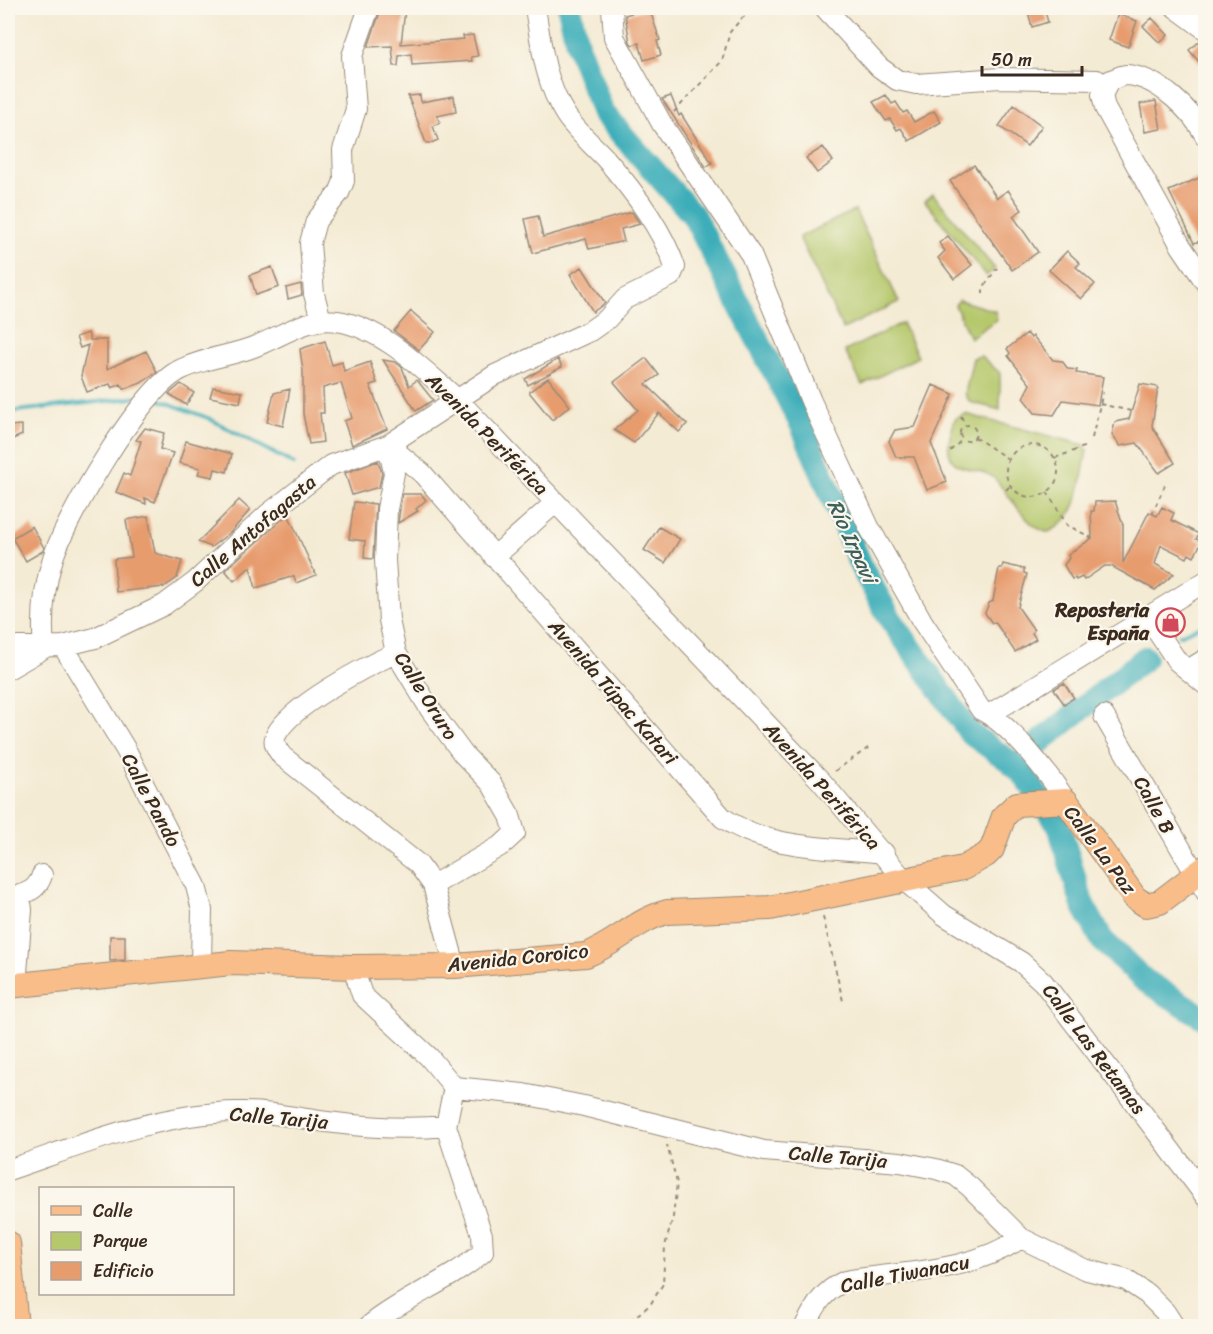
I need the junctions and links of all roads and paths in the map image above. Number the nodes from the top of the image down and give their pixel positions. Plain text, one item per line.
1 (369, 8) edge
2 (535, 8) edge
3 (612, 8) edge
4 (759, 8) edge
5 (825, 8) edge
6 (1176, 8) edge
7 (1206, 30) edge
8 (1097, 80) dead end
9 (662, 124) junction
10 (1206, 137) edge
11 (998, 268) dead end
12 (1206, 283) edge
13 (983, 294) dead end
14 (321, 320) junction
15 (1103, 392) dead end
16 (458, 400) junction
17 (1100, 404) junction
18 (1131, 411) dead end
19 (961, 416) dead end
20 (966, 425) junction
21 (975, 437) junction
22 (1092, 438) dead end
23 (963, 440) junction
24 (388, 445) junction
25 (1084, 447) dead end
26 (950, 451) dead end
27 (1055, 458) junction
28 (1009, 460) junction
29 (1011, 485) junction
30 (1165, 485) dead end
31 (1006, 490) dead end
32 (1047, 492) junction
33 (555, 503) junction
34 (1152, 514) dead end
35 (1092, 538) dead end
36 (494, 557) junction
37 (1206, 581) edge
38 (1147, 616) junction
39 (8, 647) edge
40 (53, 647) junction
41 (396, 653) junction
42 (1206, 659) edge
43 (8, 669) edge
44 (1188, 670) junction
45 (1206, 685) edge
46 (990, 714) junction
47 (1104, 716) dead end
48 (870, 746) dead end
49 (821, 781) junction
50 (1061, 801) junction
51 (1017, 804) joint
52 (884, 853) junction
53 (42, 875) dead end
54 (1202, 878) edge
55 (904, 880) junction
56 (433, 885) junction
57 (818, 900) junction
58 (201, 965) junction
59 (455, 966) junction
60 (353, 967) junction
61 (12, 985) edge
62 (843, 1000) dead end
63 (454, 1087) junction
64 (660, 1125) junction
65 (446, 1126) junction
66 (8, 1170) edge
67 (1206, 1197) edge
68 (1021, 1238) junction
69 (8, 1243) edge
70 (16, 1326) edge
71 (369, 1326) edge
72 (623, 1326) edge
73 (805, 1326) edge
74 (1174, 1326) edge

1 - 14 street
2 - 16 street, Calle Antofagasta
3 - 9 street
4 - 9 path
5 - 8 street
6 - 7 street
9 - 46 street
10 - 12 street
11 - 13 path
14 - 16 street, Avenida Periférica
14 - 40 street, Avenida Periférica
15 - 17 path
16 - 24 street, Calle Antofagasta
16 - 33 street, Avenida Periférica
17 - 18 path
17 - 22 path
19 - 20 path
20 - 21 path
20 - 23 path
21 - 23 path
21 - 28 path
23 - 26 path
24 - 36 street, Avenida Túpac Katari
24 - 40 street, Calle Antofagasta
24 - 41 street, Calle Oruro
25 - 27 path
27 - 28 path
27 - 32 path
28 - 29 path
29 - 31 path
29 - 32 path
30 - 34 path
32 - 35 path
33 - 36 street
33 - 49 street, Avenida Periférica
36 - 52 street, Avenida Túpac Katari
37 - 38 street
38 - 44 street
38 - 46 street
39 - 40 street
40 - 43 street
40 - 58 street, Calle Pando
41 - 56 street, Calle Oruro
41 - 56 street
42 - 44 street
44 - 45 street
46 - 50 street
47 - 54 street, Calle B
48 - 49 path
49 - 52 street, Avenida Periférica
50 - 51 main road, Calle La Paz
50 - 54 main road, Calle La Paz
51 - 55 main road, Avenida Coroico
52 - 55 street, Avenida Periférica
53 - 61 street
55 - 57 main road, Avenida Coroico
55 - 67 street, Calle Las Retamas
56 - 59 street
57 - 59 main road, Avenida Coroico
57 - 62 path
58 - 60 main road, Avenida Coroico
58 - 61 main road, Avenida Coroico
59 - 60 main road, Avenida Coroico
60 - 63 street
63 - 64 street, Calle Tarija
63 - 65 street
64 - 68 street, Calle Tarija
64 - 72 path
65 - 66 street, Calle Tarija
65 - 71 street
68 - 73 street, Calle Tiwanacu
68 - 74 street, Calle Tarija
69 - 70 main road

